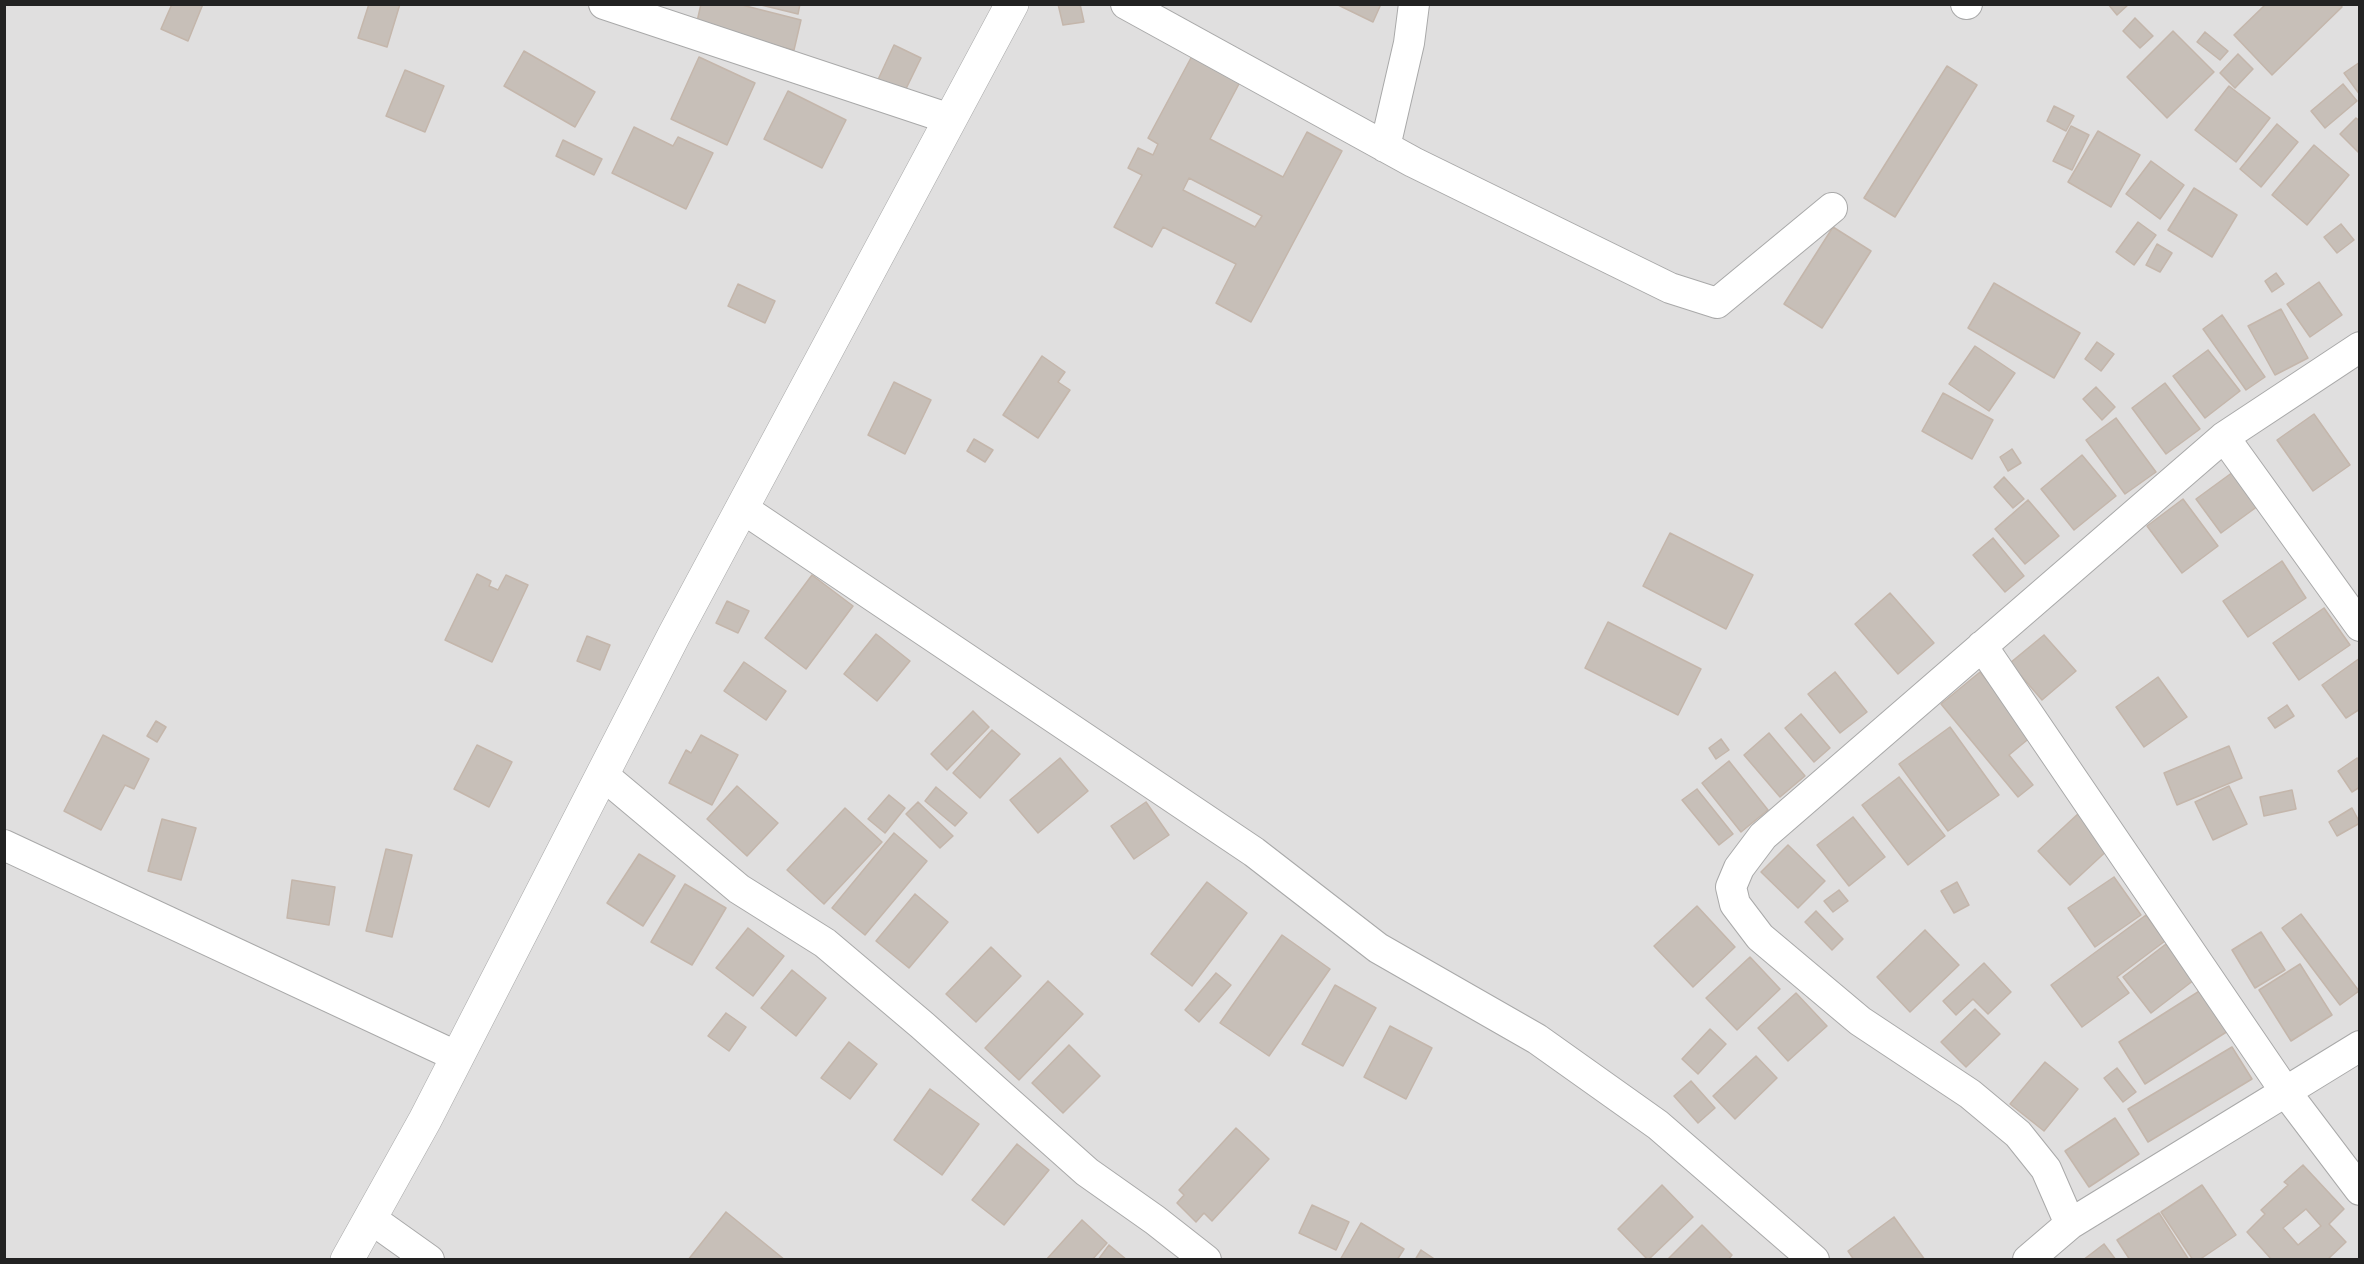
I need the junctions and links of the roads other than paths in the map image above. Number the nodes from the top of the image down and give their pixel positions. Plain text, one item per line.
1 (604, 4) edge
2 (1012, 4) edge
3 (1414, 4) edge
4 (1138, 7) edge
5 (950, 118) junction
6 (1385, 147) junction
7 (1832, 208) dead end
8 (2360, 347) edge
9 (2224, 437) junction
10 (742, 508) junction
11 (2360, 626) edge
12 (1982, 646) junction
13 (603, 775) junction
14 (4, 845) edge
15 (2360, 1046) edge
16 (458, 1057) junction
17 (2286, 1091) junction
18 (2360, 1190) edge
19 (370, 1218) junction
20 (2070, 1224) junction
21 (347, 1260) edge
22 (429, 1260) edge
23 (1206, 1260) edge
24 (1814, 1260) edge
25 (2028, 1260) edge

1 - 5 street
2 - 5 street
3 - 6 street
4 - 6 street
5 - 10 street
6 - 7 street
8 - 9 street
9 - 11 street
9 - 12 street
10 - 13 street
10 - 24 street
12 - 17 street
12 - 20 street
13 - 16 street
13 - 23 street
14 - 16 street
15 - 17 street
16 - 19 street
17 - 18 street
17 - 20 street
19 - 21 street
19 - 22 street
20 - 25 street

